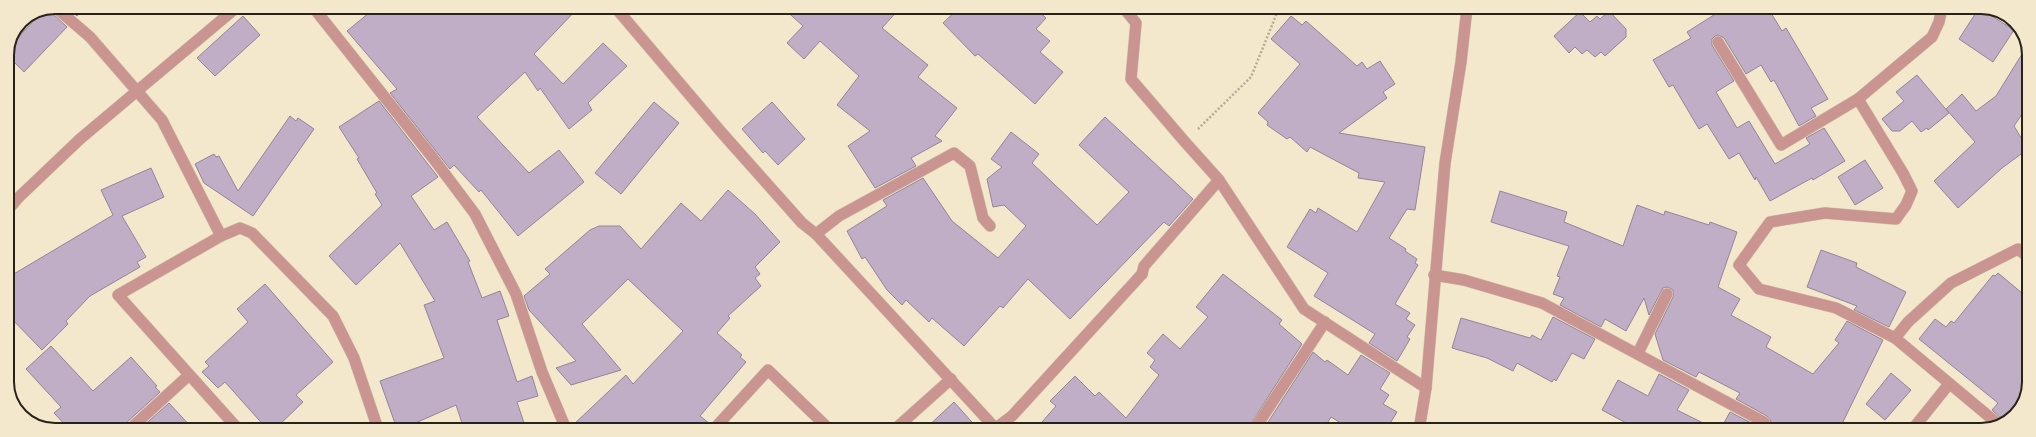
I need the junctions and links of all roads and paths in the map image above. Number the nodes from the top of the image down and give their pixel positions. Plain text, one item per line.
1 (63, 14) edge
2 (229, 14) edge
3 (319, 14) edge
4 (621, 14) edge
5 (1128, 14) edge
6 (1277, 14) edge
7 (1466, 14) edge
8 (1940, 14) edge
9 (1718, 42) dead end
10 (138, 91) junction
11 (1858, 99) junction
12 (1184, 142) junction
13 (1219, 180) junction
14 (14, 203) edge
15 (990, 226) dead end
16 (816, 234) junction
17 (221, 236) junction
18 (2022, 252) edge
19 (1434, 276) junction
20 (1667, 294) dead end
21 (1325, 322) junction
22 (1895, 338) junction
23 (1638, 353) junction
24 (189, 375) junction
25 (951, 379) junction
26 (1949, 384) junction
27 (1426, 388) junction
28 (1994, 421) edge
29 (1764, 422) dead end
30 (137, 423) edge
31 (233, 423) edge
32 (376, 423) edge
33 (563, 423) edge
34 (719, 423) edge
35 (822, 423) edge
36 (902, 423) edge
37 (991, 423) edge
38 (1004, 423) edge
39 (1259, 423) edge
40 (1420, 423) edge
41 (1918, 423) edge

1 - 10 street
2 - 10 street
3 - 33 street
4 - 16 street
5 - 12 street
6 - 12 path
7 - 19 street
8 - 11 street
9 - 11 street
10 - 14 street
10 - 17 street
11 - 22 street
12 - 13 street
13 - 21 street
13 - 38 street
15 - 16 street
16 - 25 street
17 - 24 street
17 - 32 street
18 - 22 street
19 - 23 street
19 - 27 street
20 - 23 street
21 - 27 street
21 - 39 street
22 - 26 street
23 - 29 street
24 - 30 street
24 - 31 street
25 - 36 street
25 - 37 street
26 - 28 street
26 - 41 street
27 - 40 street
34 - 35 street

